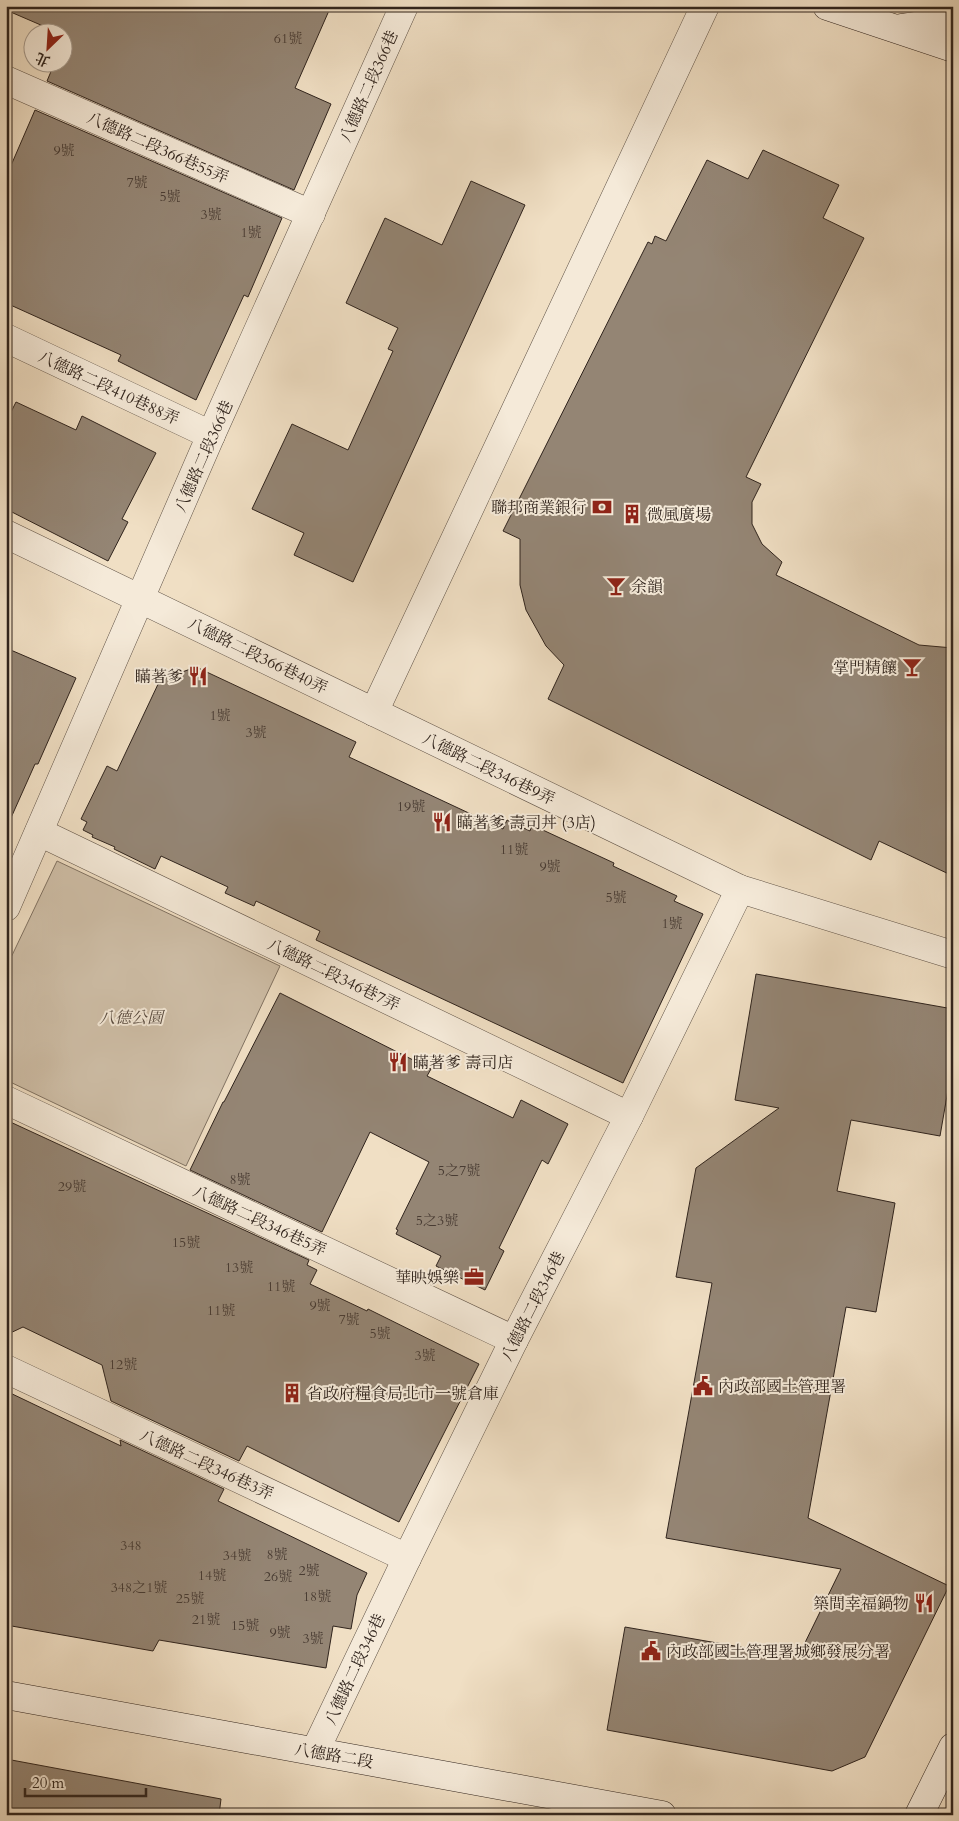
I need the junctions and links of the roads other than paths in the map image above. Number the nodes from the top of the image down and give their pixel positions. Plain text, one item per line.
1 (404, 6) edge
2 (705, 6) edge
3 (827, 6) edge
4 (952, 6) edge
5 (894, 29) junction
6 (953, 48) edge
7 (6, 80) edge
8 (311, 214) junction
9 (6, 338) edge
10 (211, 435) junction
11 (6, 534) edge
12 (142, 598) junction
13 (374, 712) junction
14 (39, 832) junction
15 (740, 889) junction
16 (6, 907) edge
17 (953, 955) edge
18 (6, 1100) edge
19 (629, 1116) junction
20 (514, 1340) junction
21 (6, 1370) edge
22 (407, 1558) junction
23 (6, 1694) edge
24 (953, 1747) edge
25 (315, 1751) junction
26 (662, 1815) edge
27 (919, 1815) edge

1 - 8 street, 八德路二段366巷
2 - 13 street
3 - 5 street
4 - 5 street
5 - 6 street
7 - 8 street, 八德路二段366巷55弄
8 - 10 street, 八德路二段366巷
9 - 10 street, 八德路二段410巷88弄
10 - 12 street, 八德路二段366巷
11 - 12 street, 八德路二段366巷40弄
12 - 13 street, 八德路二段366巷40弄
12 - 14 street, 八德路二段366巷
13 - 15 street, 八德路二段346巷9弄
14 - 16 street, 八德路二段366巷
14 - 19 street, 八德路二段346巷7弄
15 - 17 street, 八德路二段346巷9弄
15 - 19 street, 八德路二段346巷
18 - 20 street, 八德路二段346巷5弄
19 - 20 street, 八德路二段346巷
20 - 22 street, 八德路二段346巷
21 - 22 street, 八德路二段346巷3弄
22 - 25 street, 八德路二段346巷
23 - 25 street, 八德路二段
24 - 27 street
25 - 26 street, 八德路二段

